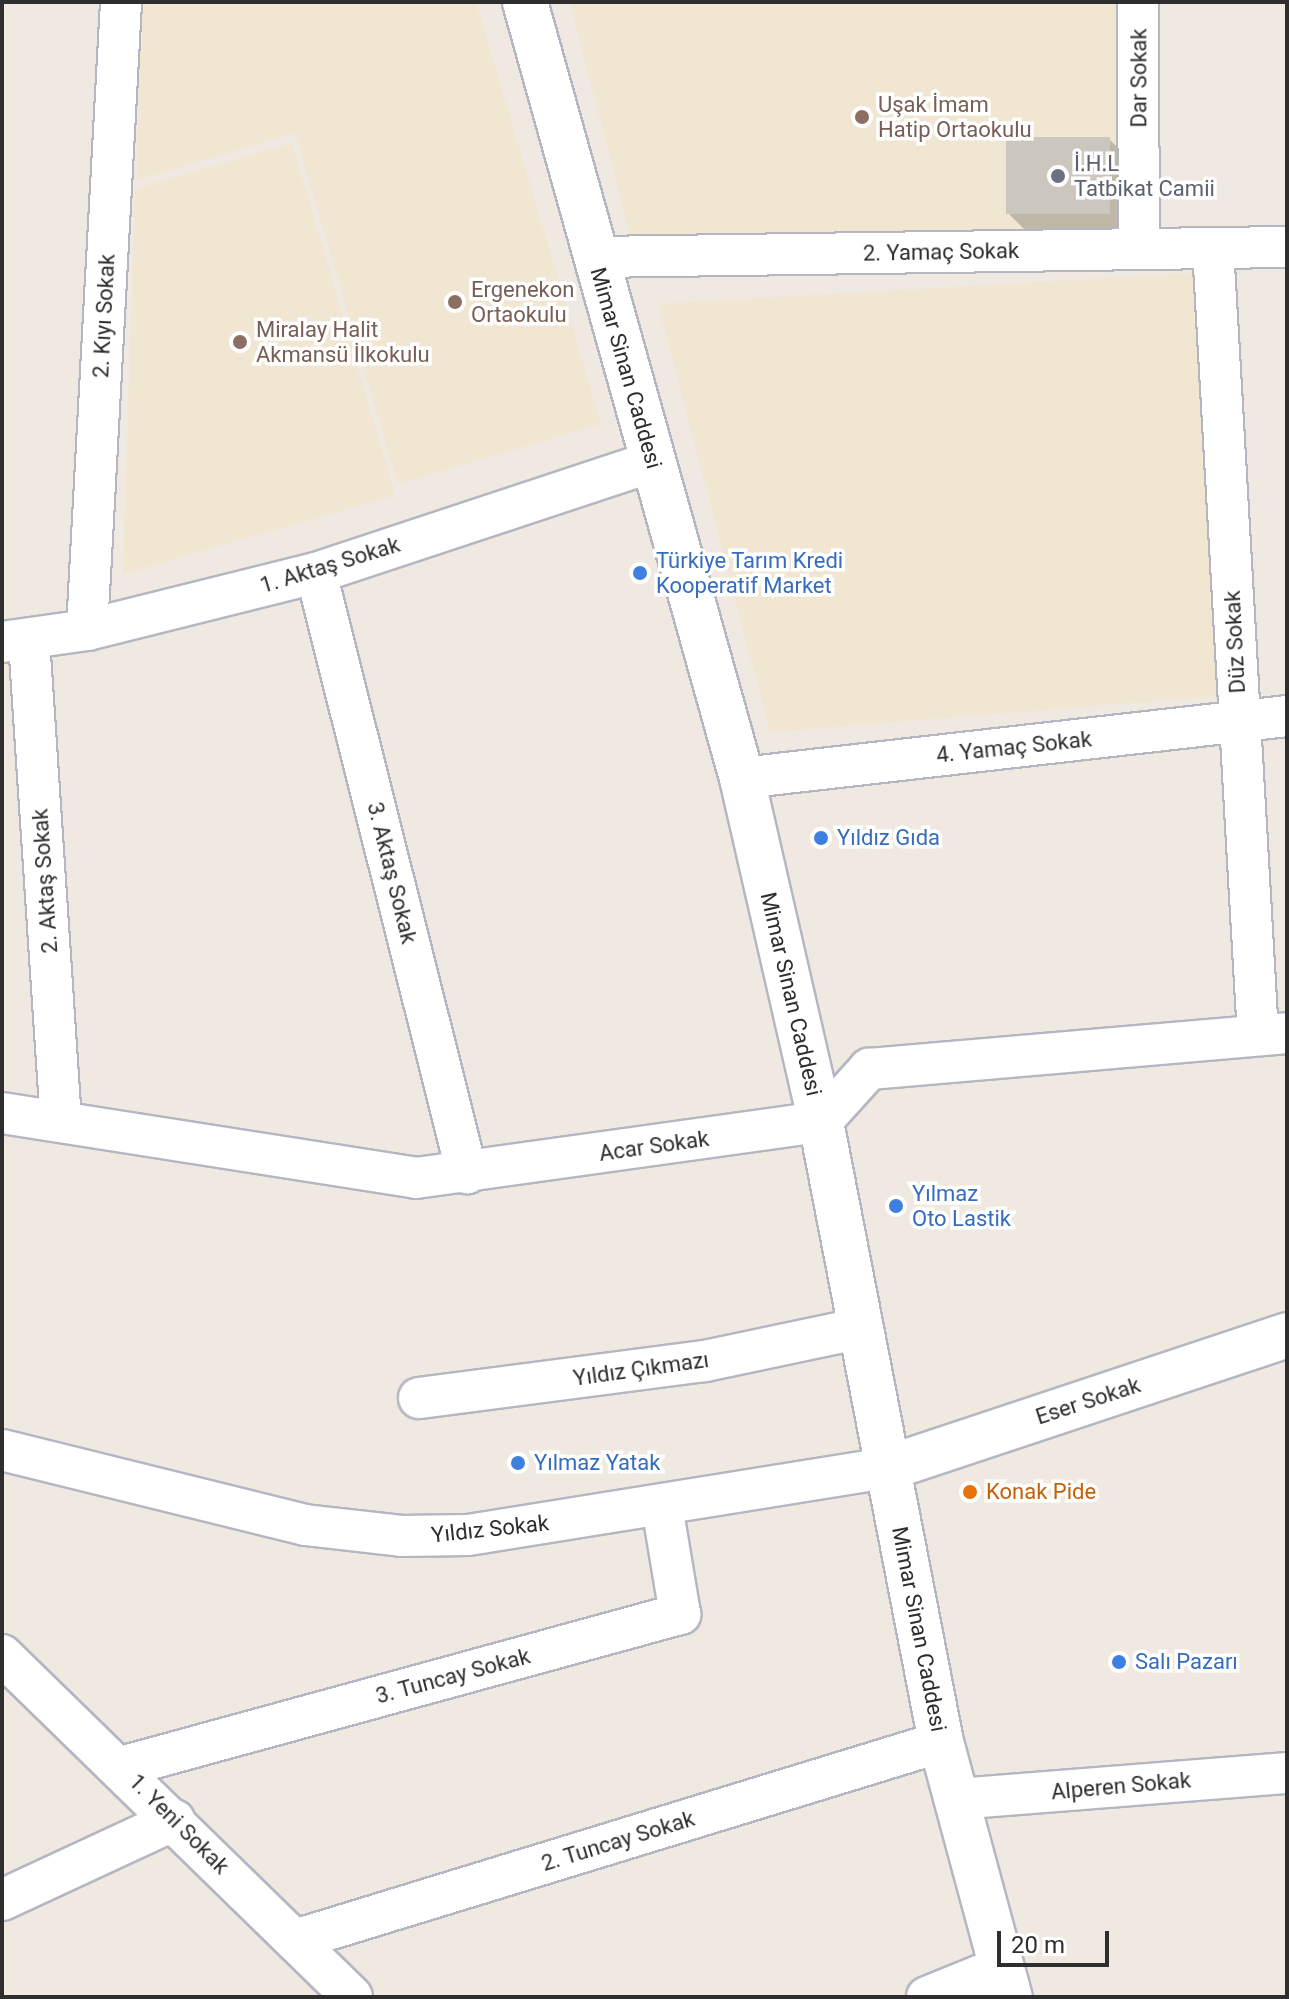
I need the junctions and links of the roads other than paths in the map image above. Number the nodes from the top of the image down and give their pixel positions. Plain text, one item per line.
1 (121, 2) edge
2 (525, 2) edge
3 (1138, 2) edge
4 (1287, 247) edge
5 (1213, 248) junction
6 (1139, 249) junction
7 (595, 257) junction
8 (652, 462) junction
9 (316, 573) junction
10 (87, 630) junction
11 (16, 641) edge
12 (1287, 716) edge
13 (1240, 721) junction
14 (742, 778) junction
15 (1272, 1034) edge
16 (2, 1113) edge
17 (61, 1121) junction
18 (821, 1122) junction
19 (467, 1173) junction
20 (862, 1328) junction
21 (1287, 1335) edge
22 (419, 1398) dead end
23 (2, 1450) edge
24 (888, 1468) junction
25 (662, 1507) junction
26 (2, 1655) edge
27 (941, 1742) junction
28 (121, 1767) junction
29 (1287, 1773) edge
30 (956, 1799) junction
31 (174, 1820) junction
32 (2, 1900) edge
33 (295, 1940) junction
34 (1005, 1982) edge
35 (352, 1997) edge
36 (927, 1997) edge

1 - 10 street, 2. Kıyı Sokak
2 - 7 street, Mimar Sinan Caddesi
3 - 6 street, Dar Sokak
4 - 5 street, 2. Yamaç Sokak
5 - 6 street, 2. Yamaç Sokak
5 - 13 street, Düz Sokak
6 - 7 street, 2. Yamaç Sokak
7 - 8 street, Mimar Sinan Caddesi
8 - 9 street, 1. Aktaş Sokak
8 - 14 street, Mimar Sinan Caddesi
9 - 10 street, 1. Aktaş Sokak
9 - 19 street, 3. Aktaş Sokak
10 - 11 street, 1. Aktaş Sokak
11 - 17 street, 2. Aktaş Sokak
12 - 13 street, 4. Yamaç Sokak
13 - 14 street, 4. Yamaç Sokak
13 - 15 street, Düz Sokak
14 - 18 street, Mimar Sinan Caddesi
15 - 18 street
16 - 17 street, Acar Sokak
17 - 19 street, Acar Sokak
18 - 19 street, Acar Sokak
18 - 20 street, Mimar Sinan Caddesi
20 - 22 street, Yıldız Çıkmazı
20 - 24 street, Mimar Sinan Caddesi
21 - 24 street, Eser Sokak
23 - 25 street, Yıldız Sokak
24 - 25 street, Yıldız Sokak
24 - 27 street, Mimar Sinan Caddesi
25 - 28 street, 3. Tuncay Sokak
26 - 28 street, 1. Yeni Sokak
27 - 30 street, Mimar Sinan Caddesi
27 - 33 street, 2. Tuncay Sokak
28 - 31 street, 1. Yeni Sokak
29 - 30 street, Alperen Sokak
30 - 34 street, Mimar Sinan Caddesi
31 - 32 street
31 - 33 street, 1. Yeni Sokak
33 - 35 street, 1. Yeni Sokak
34 - 36 street

